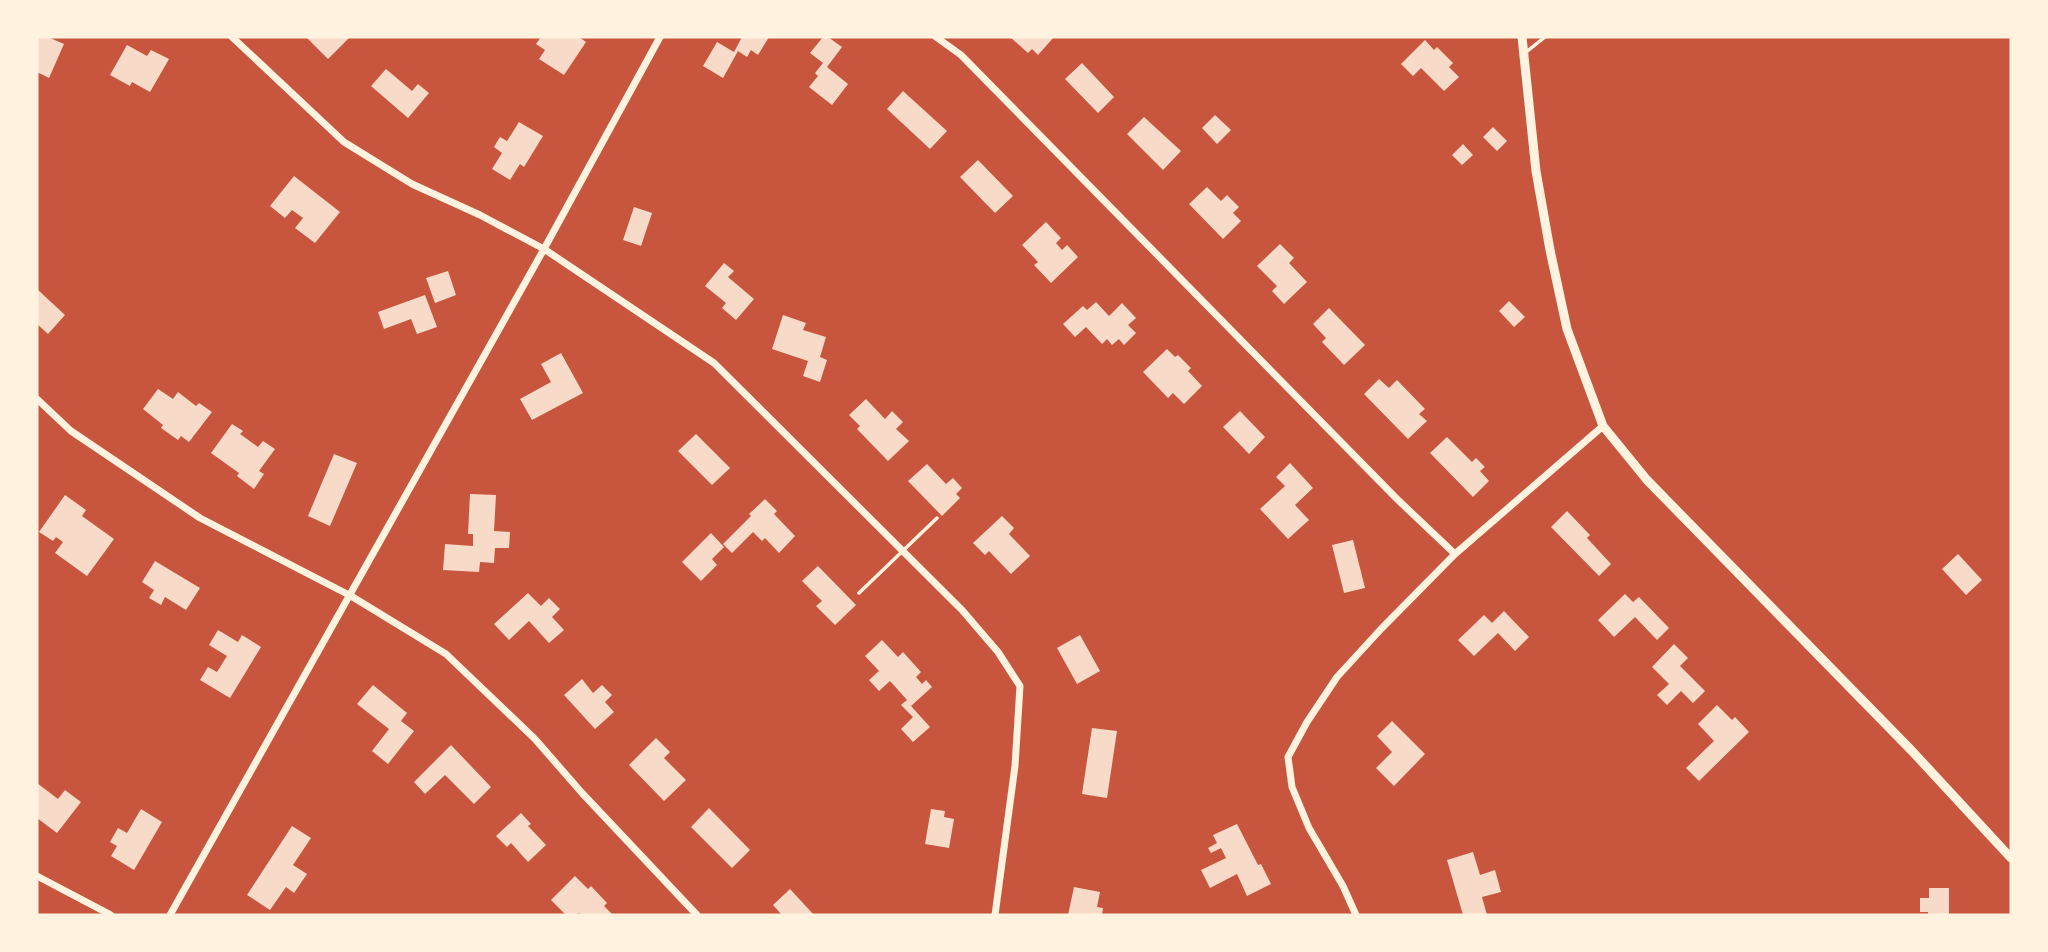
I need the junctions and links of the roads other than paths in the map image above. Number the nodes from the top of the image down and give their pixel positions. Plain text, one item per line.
1 (232, 37) edge
2 (660, 37) edge
3 (936, 37) edge
4 (1522, 37) edge
5 (1545, 37) edge
6 (1525, 53) junction
7 (544, 249) junction
8 (37, 399) edge
9 (1603, 426) junction
10 (937, 518) dead end
11 (904, 553) junction
12 (1455, 554) junction
13 (859, 593) dead end
14 (351, 596) junction
15 (2011, 858) edge
16 (37, 876) edge
17 (111, 915) edge
18 (170, 915) edge
19 (697, 915) edge
20 (995, 915) edge
21 (1356, 915) edge

1 - 7 street
2 - 7 street
3 - 12 street
4 - 6 street
5 - 6 lane
6 - 9 street
7 - 11 street
7 - 14 street
8 - 14 street
9 - 12 street
9 - 15 street
10 - 11 lane
11 - 13 lane
11 - 20 street
12 - 21 street
14 - 18 street
14 - 19 street
16 - 17 street

